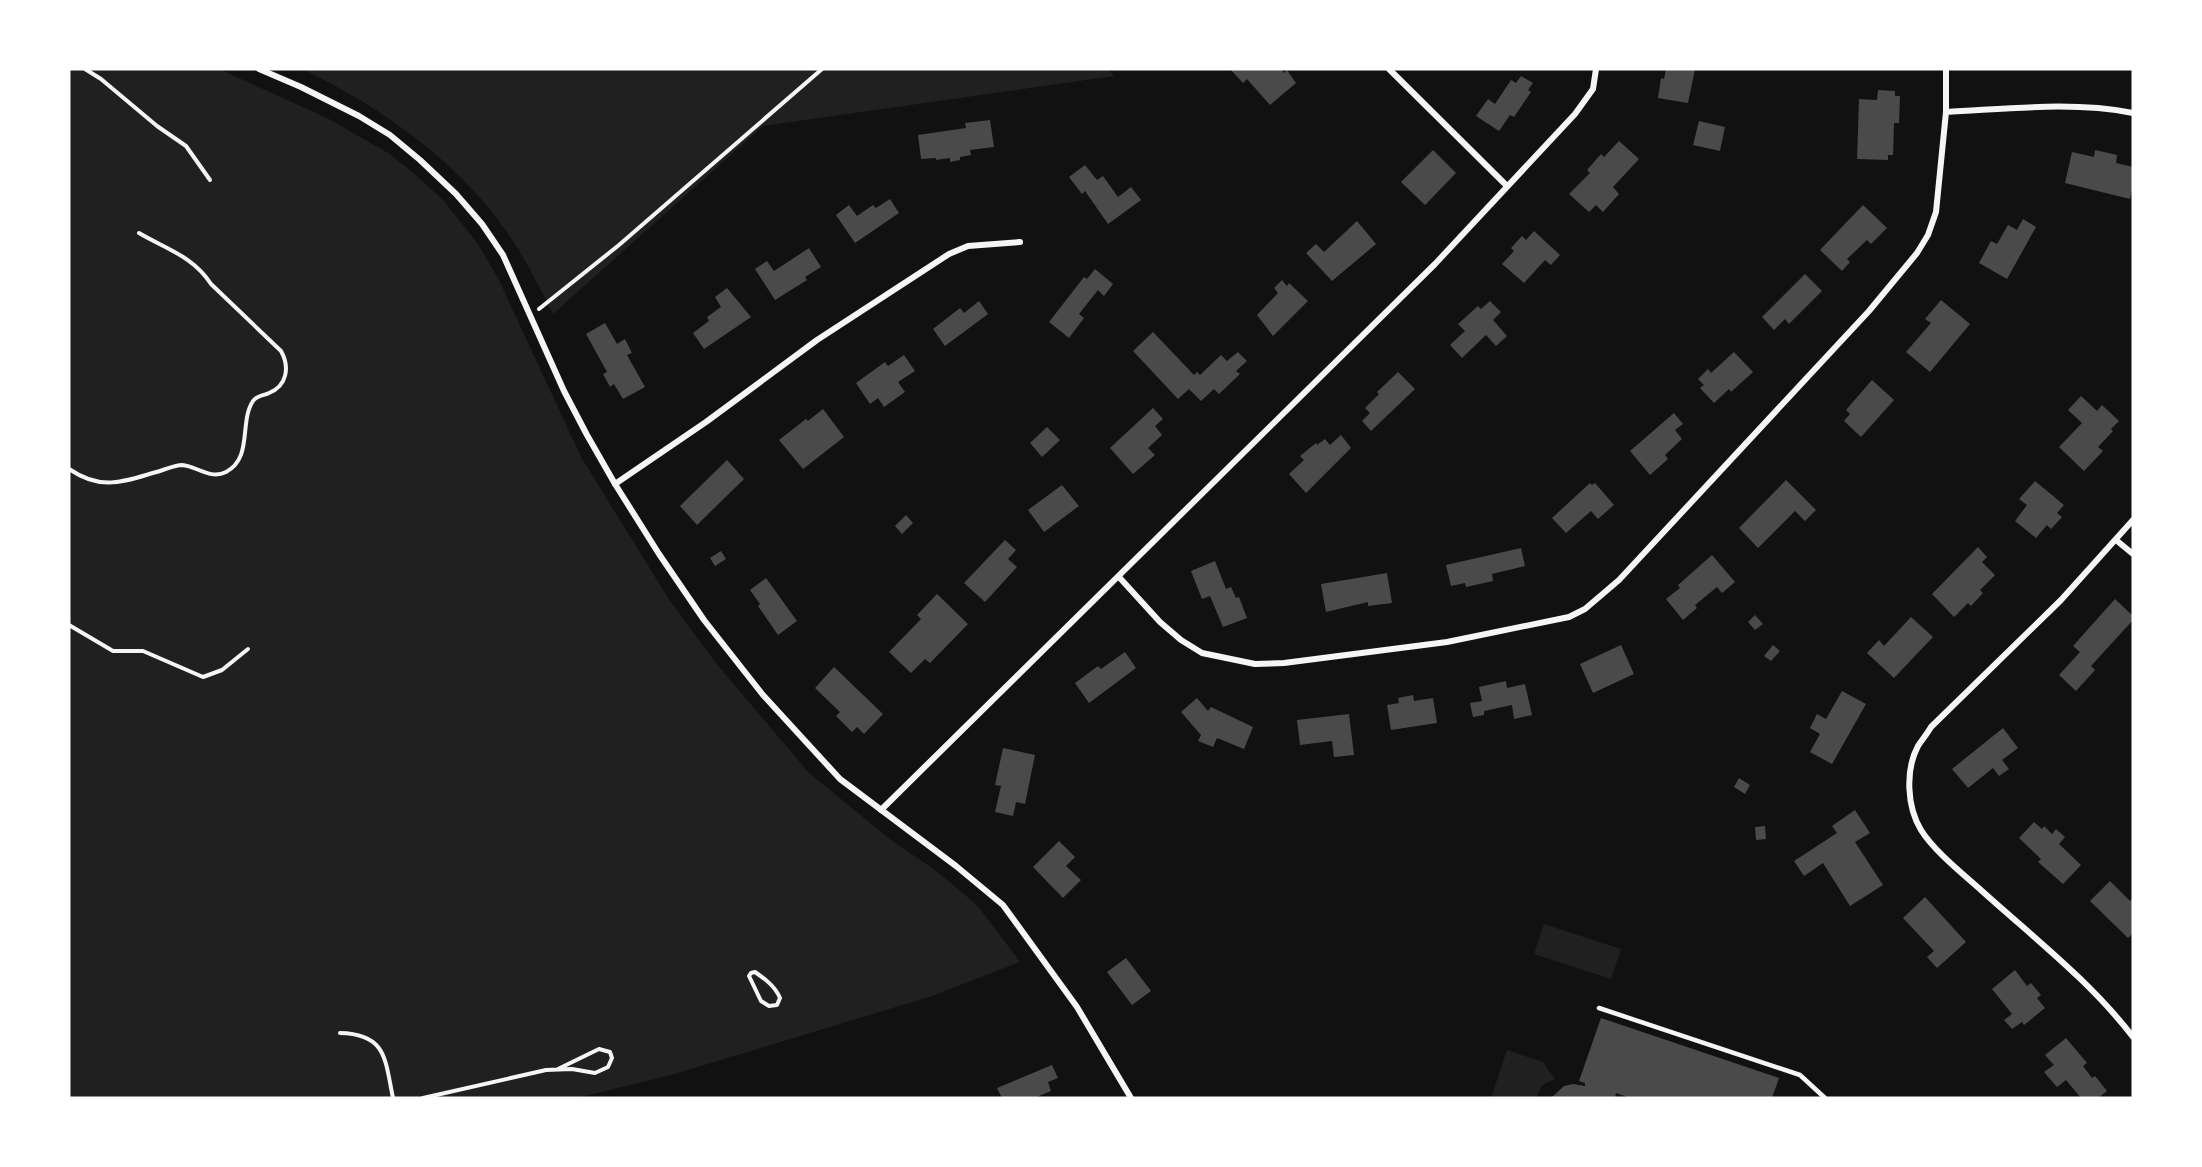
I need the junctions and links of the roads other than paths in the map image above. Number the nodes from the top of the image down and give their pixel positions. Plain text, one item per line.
1 (259, 69) edge
2 (1389, 69) edge
3 (1596, 69) edge
4 (1946, 69) edge
5 (1946, 112) junction
6 (2133, 113) edge
7 (1507, 186) junction
8 (1020, 242) dead end
9 (615, 484) junction
10 (2133, 520) edge
11 (2116, 540) junction
12 (2133, 554) edge
13 (1119, 576) junction
14 (881, 810) junction
15 (1599, 1008) dead end
16 (2133, 1037) edge
17 (1131, 1098) edge
18 (1825, 1098) edge

1 - 9 street
2 - 7 street
3 - 7 street
4 - 5 street
5 - 6 street
5 - 13 street
7 - 13 street
8 - 9 street
9 - 14 street
10 - 11 street
11 - 12 street
11 - 16 street
13 - 14 street
14 - 17 street
15 - 18 lane

